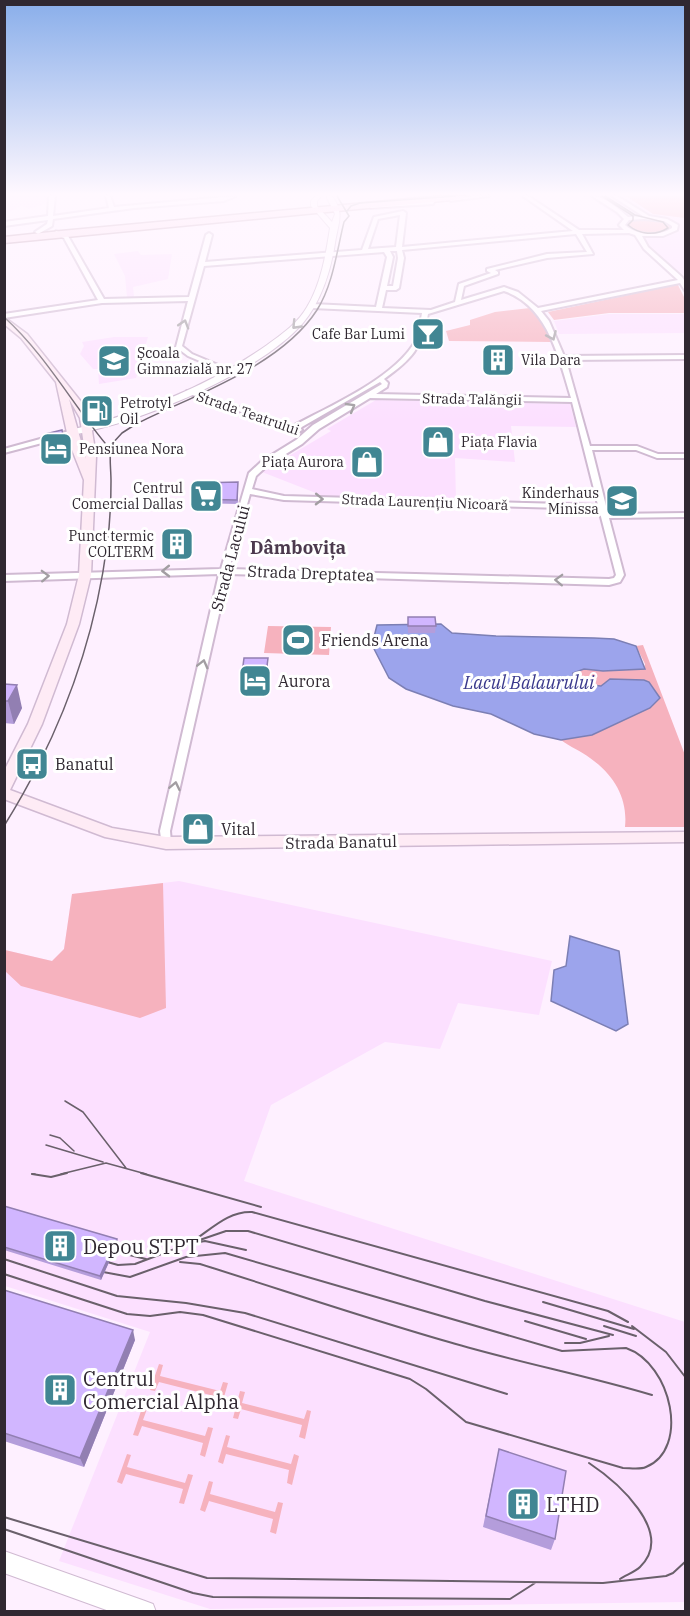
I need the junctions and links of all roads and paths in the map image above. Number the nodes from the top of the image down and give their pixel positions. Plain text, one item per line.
1 (84, 271) edge
2 (200, 271) edge
3 (323, 271) edge
4 (387, 271) edge
5 (399, 271) edge
6 (492, 271) edge
7 (672, 271) edge
8 (681, 281) junction
9 (383, 288) junction
10 (686, 290) edge
11 (191, 299) junction
12 (102, 301) junction
13 (458, 303) junction
14 (312, 306) junction
15 (379, 309) junction
16 (537, 310) junction
17 (425, 312) junction
18 (4, 317) edge
19 (686, 357) edge
20 (562, 358) junction
21 (228, 371) junction
22 (379, 379) junction
23 (60, 383) junction
24 (189, 392) junction
25 (369, 396) junction
26 (576, 402) junction
27 (86, 429) junction
28 (293, 429) junction
29 (73, 432) junction
30 (307, 434) junction
31 (587, 448) junction
32 (4, 451) edge
33 (686, 456) edge
34 (91, 489) junction
35 (248, 491) junction
36 (604, 511) junction
37 (686, 515) edge
38 (225, 571) junction
39 (85, 575) junction
40 (4, 578) edge
41 (4, 787) edge
42 (4, 793) edge
43 (686, 837) edge
44 (166, 843) junction
45 (4, 1562) edge
46 (146, 1611) edge

1 - 12 street
2 - 11 street
3 - 14 street
4 - 9 street
5 - 9 street
6 - 13 street
7 - 8 street
8 - 10 street
8 - 16 street
9 - 15 street
11 - 12 street
21 -> 11 street
12 - 18 street
13 - 16 street
13 - 17 street
14 - 15 street
14 -> 21 street
15 - 17 street
16 -> 20 street
17 - 22 street, Strada Lacului
18 - 23 main road
19 - 20 street
20 - 26 street
21 - 24 street
22 - 25 street, Strada Lacului
22 - 28 street, Strada Lacului
23 - 27 main road
23 - 29 main road
24 - 27 street
24 - 28 street, Strada Teatrului
25 - 26 street, Strada Talăngii
30 -> 25 street, Strada Lacului
26 - 31 street
27 - 29 street
27 - 34 main road
28 - 30 street, Strada Teatrului
29 - 32 street
29 - 34 main road
30 - 35 street, Strada Lacului
31 - 33 street
31 - 36 street
34 - 39 main road
35 -> 36 street, Strada Laurențiu Nicoară
35 - 38 street, Strada Lacului
36 - 37 street, Strada Laurențiu Nicoară
36 -> 38 street, Strada Dreptatea
38 -> 39 street, Strada Dreptatea
44 -> 38 street, Strada Lacului
40 -> 39 street, Strada Dreptatea
39 - 41 main road
42 - 44 main road, Strada Banatul
43 - 44 main road, Strada Banatul
45 - 46 street

